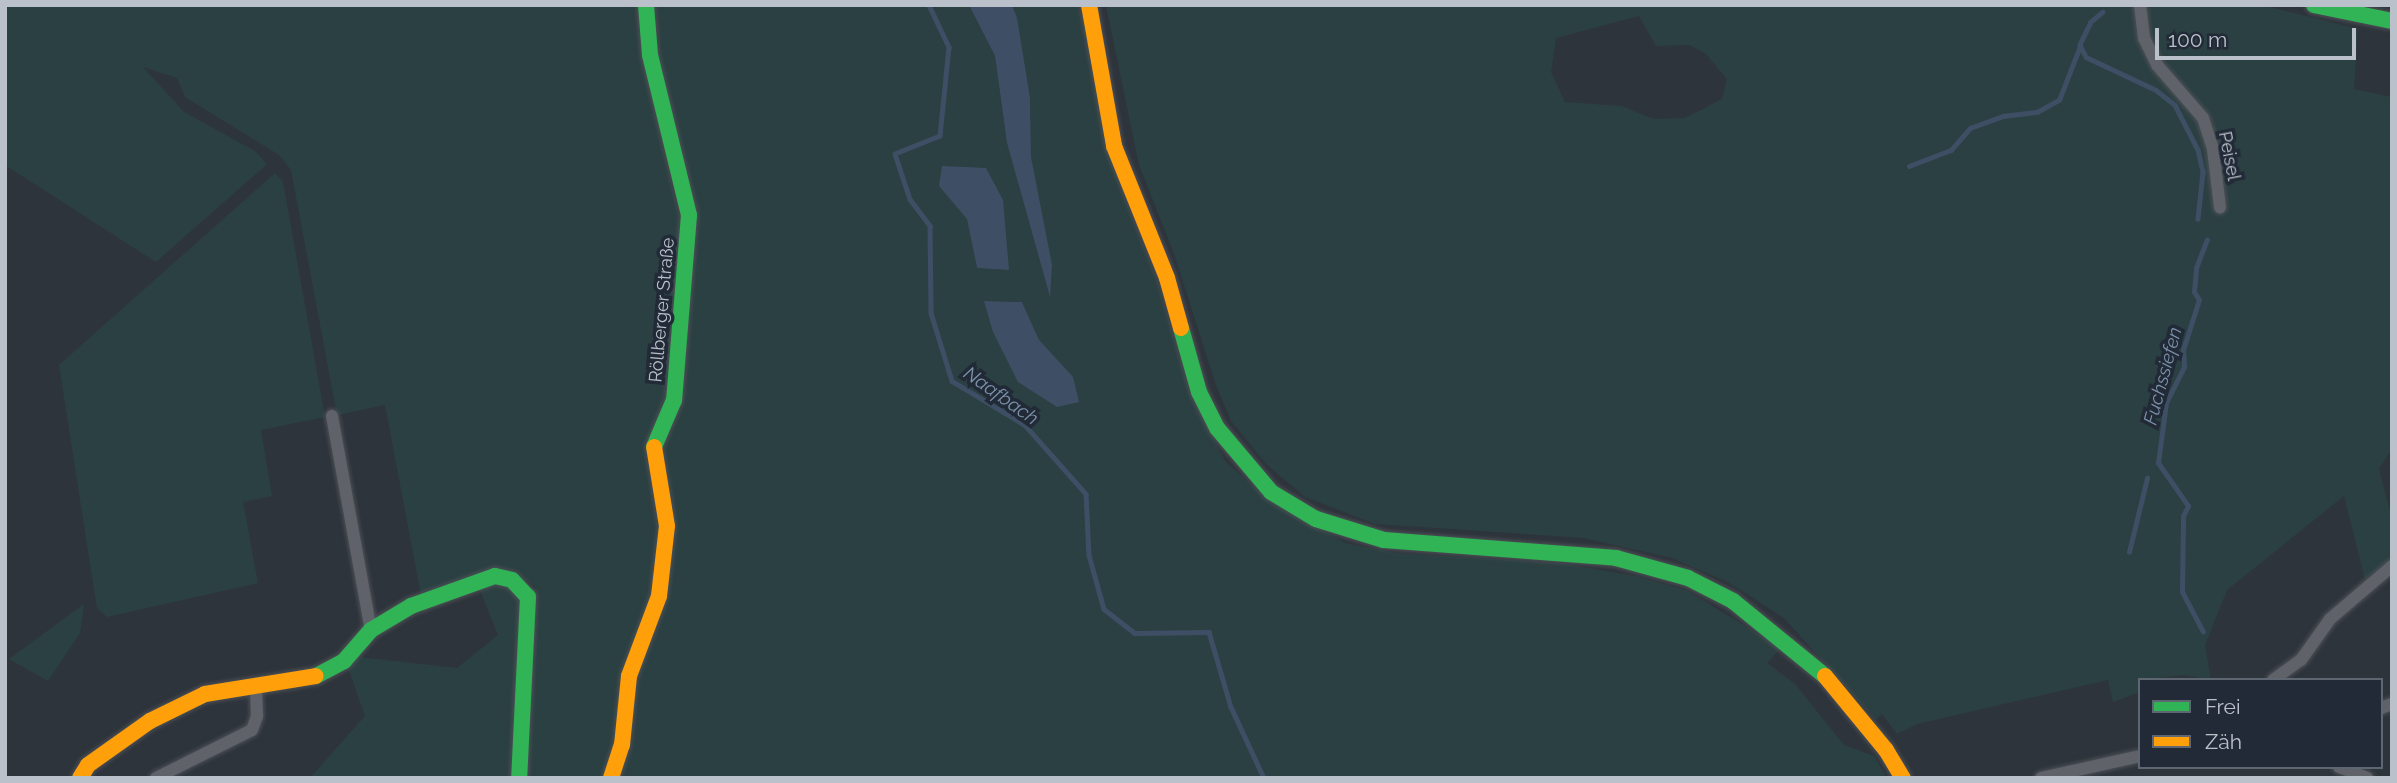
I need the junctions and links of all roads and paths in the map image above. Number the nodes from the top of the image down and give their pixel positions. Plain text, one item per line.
1 (646, 5) edge
2 (1088, 5) edge
3 (2140, 5) edge
4 (2314, 5) edge
5 (2392, 21) edge
6 (2220, 208) dead end
7 (332, 416) dead end
8 (2392, 566) edge
9 (370, 630) junction
10 (2276, 678) edge
11 (256, 689) junction
12 (2138, 756) edge
13 (2346, 769) edge
14 (2048, 777) edge
15 (80, 778) edge
16 (156, 778) edge
17 (519, 778) edge
18 (611, 778) edge
19 (1903, 778) edge
20 (2367, 778) edge

1 - 18 street, Röllberger Straße
2 - 19 street
3 - 6 street, Peisel
4 - 5 street
7 - 9 street
8 - 10 street
9 - 11 street
9 - 17 street
11 - 15 street
11 - 16 street
12 - 14 street
13 - 20 street

